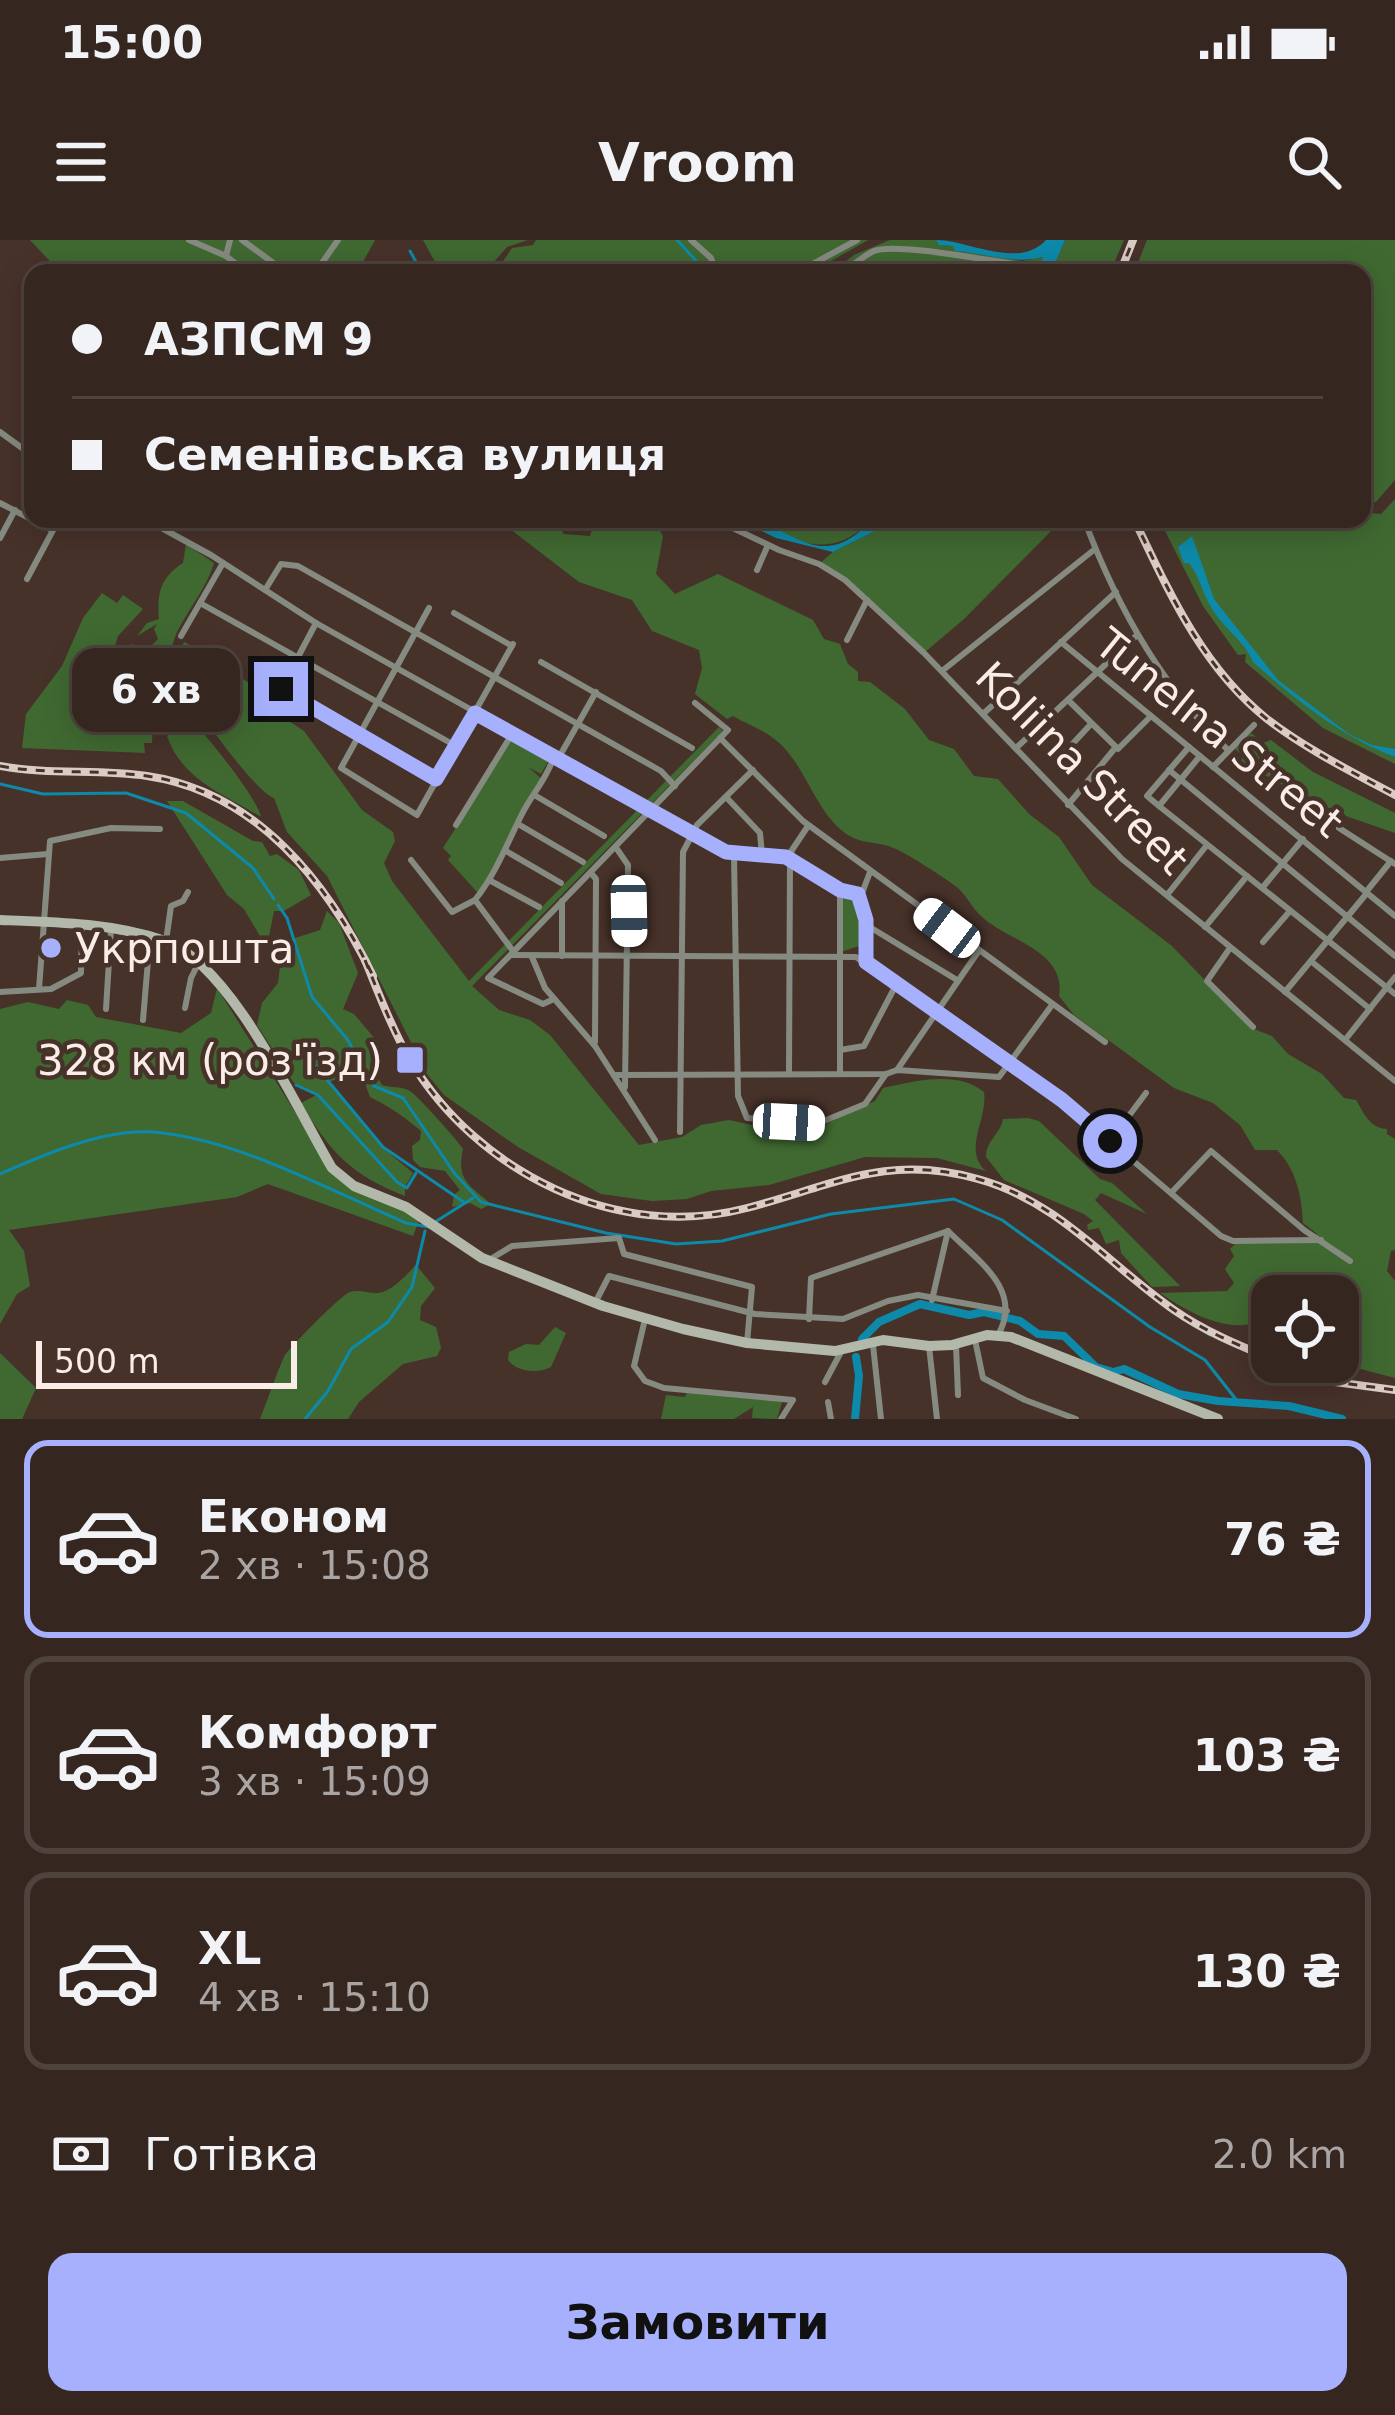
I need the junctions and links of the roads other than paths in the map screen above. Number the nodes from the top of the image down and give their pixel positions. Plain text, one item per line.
1 (188, 240) edge
2 (230, 240) edge
3 (242, 240) edge
4 (691, 240) edge
5 (706, 240) edge
6 (857, 240) edge
7 (700, 249) junction
8 (226, 256) junction
9 (236, 264) edge
10 (275, 264) edge
11 (713, 264) edge
12 (813, 264) edge
13 (855, 264) edge
14 (1012, 264) edge
15 (0, 502) edge
16 (15, 510) junction
17 (24, 515) edge
18 (48, 528) edge
19 (162, 528) edge
20 (733, 528) edge
21 (1087, 528) edge
22 (52, 530) joint
23 (0, 538) edge
24 (768, 545) junction
25 (1095, 548) junction
26 (224, 563) junction
27 (757, 570) dead end
28 (27, 579) dead end
29 (266, 590) junction
30 (1116, 592) junction
31 (867, 600) junction
32 (200, 603) junction
33 (429, 608) dead end
34 (454, 614) dead end
35 (316, 622) junction
36 (416, 633) junction
37 (1136, 635) junction
38 (181, 636) dead end
39 (847, 640) dead end
40 (1061, 642) junction
41 (297, 656) junction
42 (542, 662) dead end
43 (396, 668) junction
44 (942, 671) junction
45 (1098, 672) junction
46 (494, 678) junction
47 (596, 692) junction
48 (1068, 700) junction
49 (377, 702) junction
50 (695, 703) dead end
51 (475, 713) junction
52 (983, 714) junction
53 (1151, 716) junction
54 (578, 723) junction
55 (1092, 723) junction
56 (1254, 725) dead end
57 (512, 734) junction
58 (358, 735) junction
59 (720, 738) junction
60 (456, 746) junction
61 (1116, 747) junction
62 (1189, 747) junction
63 (692, 748) dead end
64 (1016, 748) junction
65 (1228, 750) junction
66 (1065, 752) dead end
67 (1200, 756) junction
68 (556, 758) junction
69 (1214, 767) junction
70 (753, 770) junction
71 (1169, 770) junction
72 (436, 779) junction
73 (1180, 780) junction
74 (675, 786) junction
75 (536, 796) junction
76 (726, 797) junction
77 (1068, 805) junction
78 (1159, 806) junction
79 (652, 810) junction
80 (518, 824) junction
81 (456, 825) dead end
82 (808, 826) junction
83 (1339, 828) dead end
84 (160, 830) dead end
85 (692, 833) junction
86 (604, 836) dead end
87 (1303, 839) junction
88 (1207, 845) junction
89 (616, 848) junction
90 (506, 851) junction
91 (49, 854) junction
92 (734, 855) junction
93 (762, 855) junction
94 (0, 858) edge
95 (790, 859) junction
96 (411, 860) dead end
97 (583, 862) dead end
98 (1393, 862) edge
99 (1282, 863) junction
100 (870, 871) junction
101 (591, 873) junction
102 (1247, 876) junction
103 (489, 880) junction
104 (561, 883) dead end
105 (1262, 888) junction
106 (840, 890) junction
107 (188, 892) dead end
108 (1366, 892) junction
109 (1167, 895) junction
110 (861, 896) junction
111 (473, 900) junction
112 (562, 901) junction
113 (538, 907) dead end
114 (1290, 911) junction
115 (1395, 916) edge
116 (1348, 917) junction
117 (0, 920) edge
118 (42, 921) junction
119 (82, 925) junction
120 (867, 926) junction
121 (1204, 927) junction
122 (111, 929) junction
123 (150, 937) junction
124 (166, 941) junction
125 (1329, 942) junction
126 (1263, 943) dead end
127 (1231, 948) junction
128 (978, 952) junction
129 (512, 953) junction
130 (840, 955) junction
131 (562, 956) junction
132 (596, 956) junction
133 (735, 956) junction
134 (789, 956) junction
135 (1395, 956) edge
136 (532, 957) junction
137 (629, 957) junction
138 (682, 957) junction
139 (1311, 961) junction
140 (866, 962) junction
141 (199, 964) junction
142 (1395, 977) edge
143 (957, 980) junction
144 (897, 983) junction
145 (39, 988) junction
146 (1385, 989) junction
147 (0, 992) edge
148 (1285, 992) junction
149 (1395, 994) edge
150 (554, 999) junction
151 (1053, 1004) junction
152 (106, 1009) dead end
153 (185, 1009) dead end
154 (1370, 1009) junction
155 (935, 1010) junction
156 (143, 1020) dead end
157 (1253, 1027) dead end
158 (1345, 1040) junction
159 (1105, 1042) dead end
160 (595, 1046) junction
161 (840, 1050) junction
162 (1012, 1064) junction
163 (897, 1070) junction
164 (840, 1071) junction
165 (789, 1072) junction
166 (681, 1073) junction
167 (737, 1073) junction
168 (628, 1074) junction
169 (886, 1074) junction
170 (614, 1075) junction
171 (1395, 1081) edge
172 (625, 1087) junction
173 (1146, 1093) dead end
174 (680, 1132) dead end
175 (655, 1140) dead end
176 (1110, 1141) junction
177 (1171, 1193) junction
178 (948, 1231) junction
179 (1321, 1240) junction
180 (488, 1261) junction
181 (1350, 1261) dead end
182 (932, 1300) junction
183 (596, 1303) junction
184 (1006, 1311) junction
185 (748, 1313) junction
186 (645, 1318) junction
187 (809, 1319) junction
188 (998, 1335) junction
189 (975, 1340) junction
190 (873, 1341) junction
191 (747, 1343) junction
192 (956, 1344) junction
193 (929, 1346) junction
194 (842, 1350) junction
195 (825, 1382) dead end
196 (958, 1396) dead end
197 (828, 1402) dead end
198 (783, 1418) edge
199 (831, 1419) edge
200 (881, 1419) edge
201 (938, 1419) edge
202 (1076, 1419) edge
203 (1218, 1419) edge

1 - 8 street
2 - 8 street
3 - 10 street
4 - 7 street
5 - 7 street
6 - 12 street
7 - 11 street
8 - 9 street
13 - 14 street
15 - 16 street
16 - 17 street
16 - 23 street
18 - 22 street
19 - 26 street
20 - 24 street, Koliina Street
21 - 25 street
22 - 28 street
24 - 27 street
24 - 31 street, Koliina Street
25 - 30 street
25 - 44 street
26 - 29 street
26 - 32 street
29 - 35 street
29 - 36 street
30 - 37 street
30 - 40 street
31 - 39 street
31 - 44 street, Koliina Street
32 - 38 street
32 - 41 street
33 - 36 street
34 - 46 street
35 - 41 street
35 - 43 street
36 - 43 street
36 - 46 street
37 - 45 street
37 - 65 street
40 - 45 street, Tunelna Street
40 - 52 street
41 - 49 street
41 - 58 street
42 - 47 street
43 - 49 street
43 - 51 street
44 - 52 street, Koliina Street
45 - 48 street
45 - 53 street, Tunelna Street
46 - 51 street
46 - 54 street
47 - 54 street
47 - 63 street
48 - 55 street
48 - 64 street
49 - 58 street
49 - 60 street
50 - 59 street
51 - 57 street
51 - 60 street
52 - 64 street, Koliina Street
53 - 61 street
53 - 62 street, Tunelna Street
54 - 68 street
54 - 74 street
55 - 61 street
55 - 66 street
56 - 65 street
57 - 68 street
57 - 81 street
58 - 72 street
58 - 72 street
59 - 70 street
59 - 74 street
60 - 72 street
61 - 77 street
62 - 67 street, Tunelna Street
62 - 71 street
64 - 77 street, Koliina Street
65 - 69 street
67 - 69 street, Tunelna Street
67 - 73 street
68 - 75 street
68 - 79 street
69 - 87 street, Tunelna Street
70 - 76 street
70 - 82 street
71 - 73 street
71 - 78 street
73 - 78 street
73 - 99 street
74 - 79 street
75 - 80 street
75 - 86 street
76 - 85 street
76 - 93 street
77 - 109 street, Koliina Street
78 - 88 street
79 - 85 street
79 - 89 street
80 - 90 street
80 - 97 street
82 - 95 street
82 - 100 street
83 - 98 street
84 - 91 street
85 - 92 street
85 - 138 street
87 - 99 street
87 - 108 street, Tunelna Street
88 - 102 street
88 - 109 street
89 - 101 street
89 - 137 street
90 - 103 street
90 - 104 street
91 - 94 street
91 - 118 street
92 - 93 street
92 - 133 street
93 - 95 street
95 - 106 street
95 - 134 street
96 - 111 street
98 - 108 street
99 - 105 street
99 - 116 street
100 - 110 street
100 - 128 street
101 - 112 street
101 - 132 street
102 - 105 street
102 - 121 street
103 - 111 street
103 - 113 street
105 - 114 street
106 - 110 street
106 - 130 street
107 - 124 street
108 - 115 street, Tunelna Street
108 - 116 street
109 - 121 street, Koliina Street
110 - 120 street
111 - 129 street
112 - 129 street
112 - 131 street
114 - 125 street
114 - 126 street
116 - 125 street
116 - 135 street
117 - 118 street
118 - 119 street
118 - 145 street
119 - 122 street
119 - 145 street
120 - 140 street
120 - 143 street
121 - 127 street, Koliina Street
122 - 123 street
122 - 152 street
123 - 124 street
123 - 156 street
124 - 141 street
125 - 139 street
125 - 146 street
127 - 148 street, Koliina Street
127 - 157 street
128 - 143 street
128 - 151 street
129 - 136 street
129 - 150 street
130 - 134 street
130 - 140 street
130 - 161 street
131 - 132 street
131 - 136 street
132 - 137 street
132 - 160 street
133 - 134 street
133 - 138 street
133 - 167 street
134 - 165 street
136 - 150 street
137 - 138 street
137 - 168 street
138 - 166 street
139 - 148 street
139 - 154 street
140 - 144 street
141 - 153 street
141 - 180 street
142 - 146 street
143 - 155 street
144 - 155 street
144 - 161 street
145 - 147 street
146 - 149 street
146 - 154 street
148 - 158 street, Koliina Street
150 - 160 street
151 - 159 street
151 - 162 street
154 - 158 street
155 - 162 street
155 - 163 street
158 - 171 street, Koliina Street
160 - 170 street
161 - 164 street
162 - 163 street
162 - 176 street
163 - 169 street
164 - 165 street
164 - 169 street
165 - 167 street
166 - 167 street
166 - 168 street
166 - 174 street
167 - 169 street
168 - 170 street
168 - 172 street
170 - 172 street
172 - 175 street
173 - 176 street
176 - 177 street
177 - 179 street
177 - 179 street
178 - 182 street
178 - 184 street
178 - 187 street
179 - 181 street
180 - 183 street
180 - 185 street
182 - 184 street
182 - 187 street
183 - 185 street
183 - 186 street
184 - 188 street
185 - 187 street
185 - 191 street
186 - 191 street
186 - 198 street
188 - 189 street
188 - 203 street
189 - 192 street
189 - 202 street
190 - 193 street
190 - 194 street
190 - 200 street
191 - 194 street
192 - 193 street
192 - 196 street
193 - 201 street
194 - 195 street
197 - 199 street

